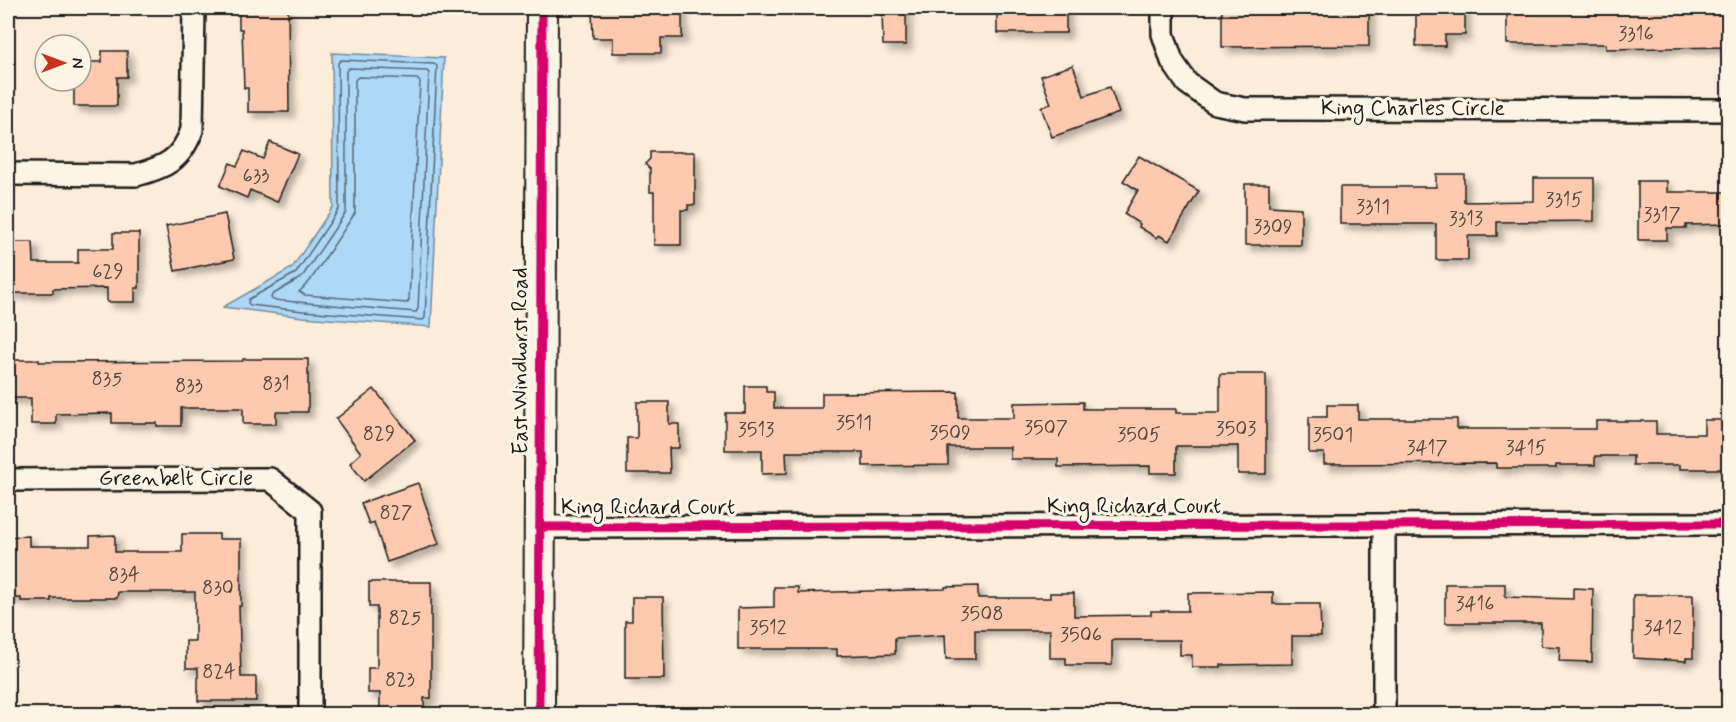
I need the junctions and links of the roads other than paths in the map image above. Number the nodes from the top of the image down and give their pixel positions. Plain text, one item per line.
1 (194, 8) edge
2 (542, 8) edge
3 (1163, 8) edge
4 (1728, 110) edge
5 (8, 174) edge
6 (8, 480) edge
7 (1728, 524) edge
8 (1384, 525) junction
9 (540, 527) junction
10 (310, 714) edge
11 (539, 714) edge
12 (1384, 714) edge

1 - 5 street
2 - 9 street, East Windhorst Road
3 - 4 street, King Charles Circle
6 - 10 street, Greenbelt Circle
7 - 8 street, King Richard Court
8 - 9 street, King Richard Court
8 - 12 street
9 - 11 street, East Windhorst Road

